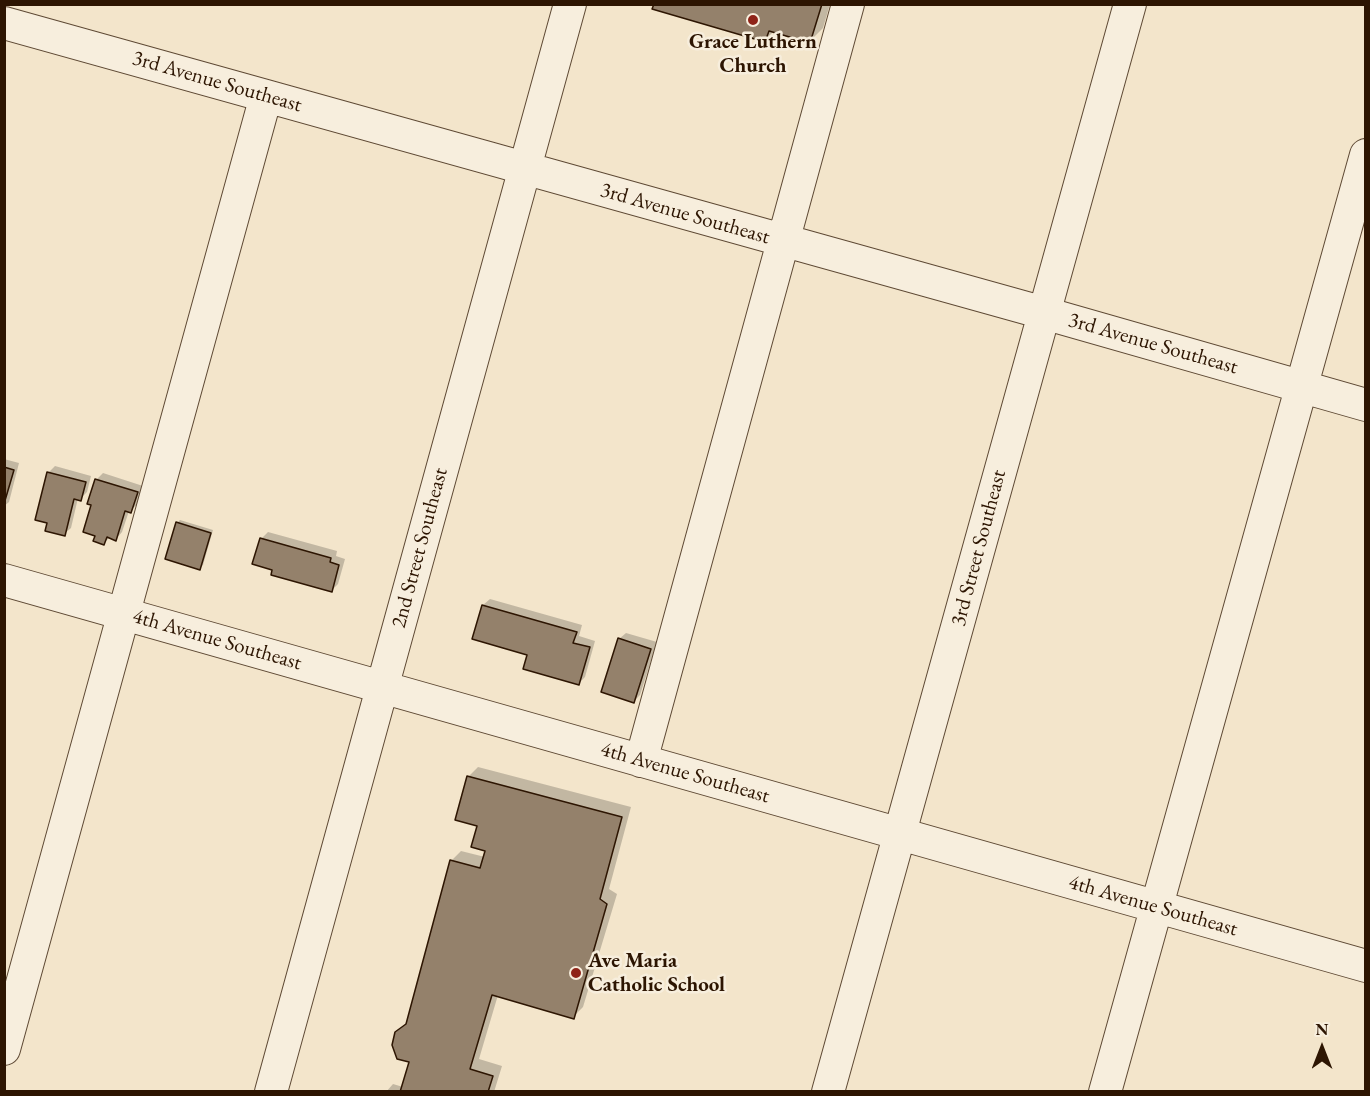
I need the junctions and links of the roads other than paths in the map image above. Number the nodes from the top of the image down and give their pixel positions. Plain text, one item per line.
1 (570, 4) edge
2 (848, 4) edge
3 (1130, 4) edge
4 (4, 22) edge
5 (266, 96) junction
6 (1365, 155) edge
7 (524, 169) junction
8 (783, 241) junction
9 (1044, 313) junction
10 (1301, 387) junction
11 (1365, 405) edge
12 (4, 580) edge
13 (123, 614) junction
14 (382, 687) junction
15 (641, 761) junction
16 (901, 834) junction
17 (1157, 907) junction
18 (1365, 966) edge
19 (4, 1049) edge
20 (272, 1092) edge
21 (828, 1092) edge
22 (1105, 1092) edge

1 - 7 street, 2nd Street Southeast
2 - 8 street
3 - 9 street, 3rd Street Southeast
4 - 5 street, 3rd Avenue Southeast
5 - 7 street, 3rd Avenue Southeast
5 - 13 street
6 - 10 street
7 - 8 street, 3rd Avenue Southeast
7 - 14 street, 2nd Street Southeast
8 - 9 street, 3rd Avenue Southeast
8 - 15 street
9 - 10 street, 3rd Avenue Southeast
9 - 16 street, 3rd Street Southeast
10 - 11 street, 3rd Avenue Southeast
10 - 17 street
12 - 13 street, 4th Avenue Southeast
13 - 14 street, 4th Avenue Southeast
13 - 19 street
14 - 15 street, 4th Avenue Southeast
14 - 20 street, 2nd Street Southeast
15 - 16 street, 4th Avenue Southeast
16 - 17 street, 4th Avenue Southeast
16 - 21 street, 3rd Street Southeast
17 - 18 street, 4th Avenue Southeast
17 - 22 street

